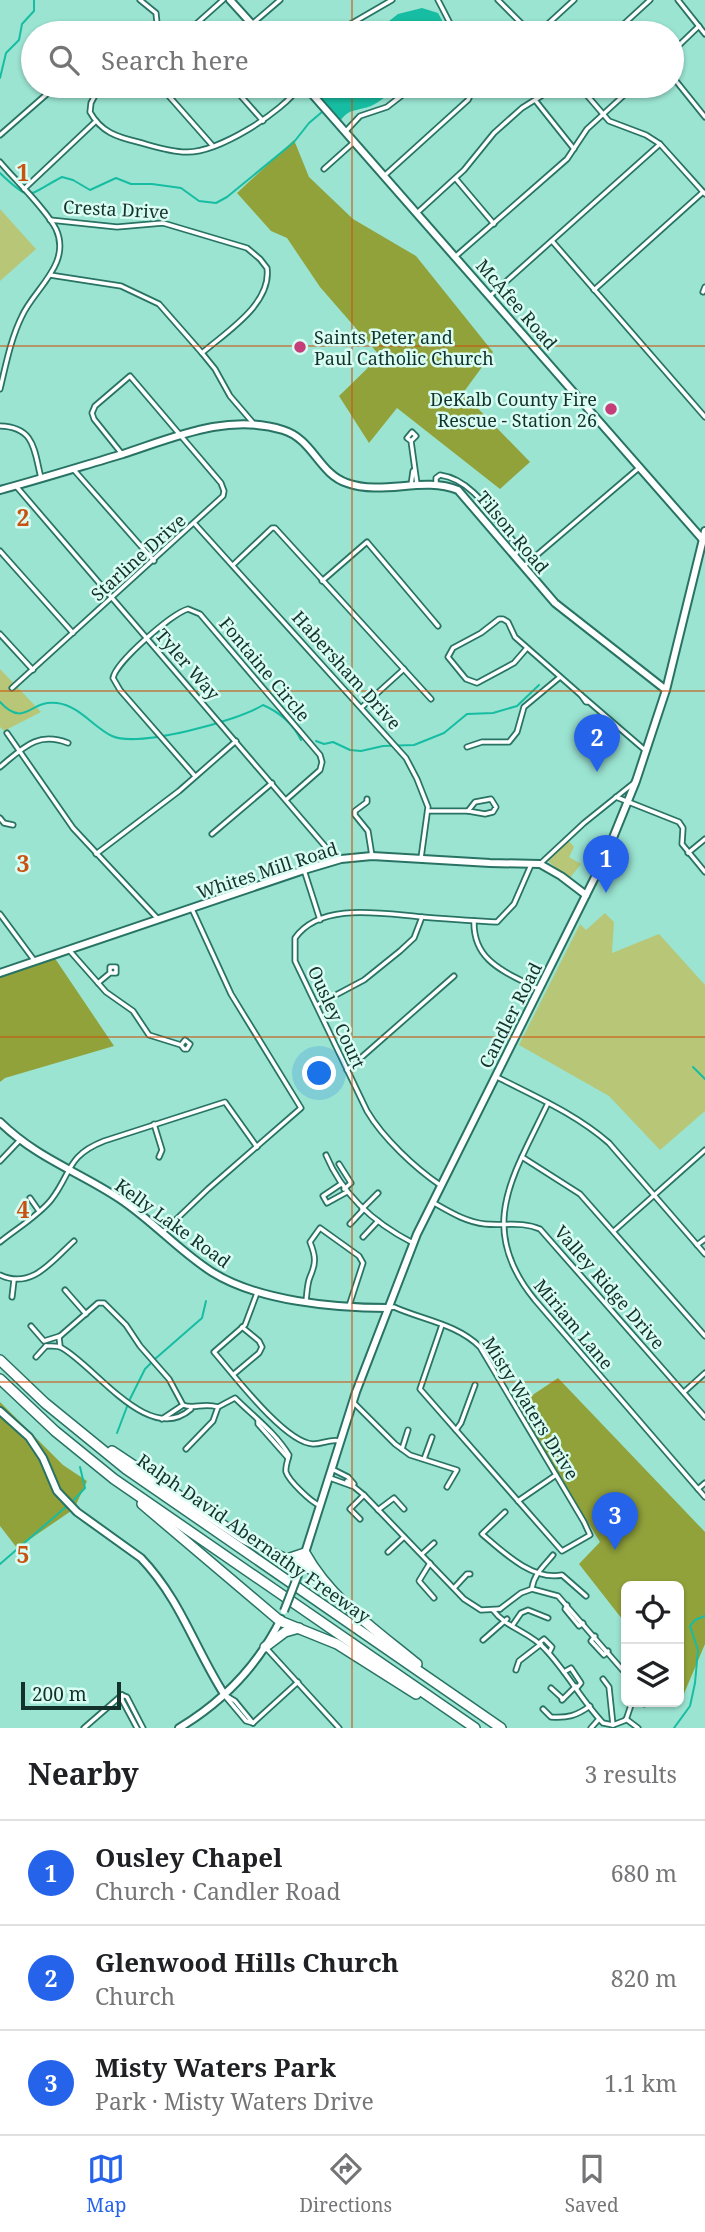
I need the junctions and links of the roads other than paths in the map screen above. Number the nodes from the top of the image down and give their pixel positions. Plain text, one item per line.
1 (140, 0) edge
2 (223, 0) edge
3 (230, 0) edge
4 (280, 0) edge
5 (392, 0) edge
6 (438, 0) edge
7 (498, 0) edge
8 (573, 0) edge
9 (650, 0) edge
10 (678, 0) edge
11 (157, 21) edge
12 (199, 21) edge
13 (249, 21) edge
14 (256, 21) edge
15 (356, 21) edge
16 (449, 21) edge
17 (519, 21) edge
18 (551, 21) edge
19 (627, 21) edge
20 (699, 26) junction
21 (705, 34) edge
22 (684, 40) edge
23 (684, 91) edge
24 (42, 98) edge
25 (94, 98) edge
26 (171, 98) edge
27 (242, 98) edge
28 (287, 98) edge
29 (316, 98) edge
30 (399, 98) edge
31 (469, 98) edge
32 (538, 98) edge
33 (588, 98) edge
34 (620, 98) edge
35 (535, 100) junction
36 (601, 114) junction
37 (705, 117) edge
38 (96, 121) junction
39 (262, 121) junction
40 (346, 131) junction
41 (0, 135) edge
42 (355, 142) junction
43 (660, 144) junction
44 (213, 146) junction
45 (574, 149) junction
46 (0, 162) edge
47 (324, 169) dead end
48 (384, 176) junction
49 (456, 179) junction
50 (23, 190) junction
51 (704, 193) edge
52 (417, 213) junction
53 (50, 219) junction
54 (494, 223) junction
55 (552, 241) junction
56 (456, 257) junction
57 (51, 275) junction
58 (594, 290) junction
59 (491, 295) junction
60 (202, 353) junction
61 (2, 372) edge
62 (0, 389) edge
63 (705, 417) edge
64 (255, 425) junction
65 (0, 426) edge
66 (180, 435) junction
67 (411, 441) dead end
68 (122, 454) junction
69 (640, 467) junction
70 (73, 468) junction
71 (41, 478) junction
72 (414, 485) junction
73 (16, 486) junction
74 (0, 490) edge
75 (195, 524) junction
76 (705, 531) edge
77 (704, 541) edge
78 (0, 551) edge
79 (154, 561) junction
80 (233, 565) junction
81 (523, 567) junction
82 (323, 581) junction
83 (113, 598) junction
84 (438, 626) dead end
85 (74, 633) junction
86 (0, 634) edge
87 (148, 639) junction
88 (527, 649) junction
89 (404, 669) junction
90 (33, 670) junction
91 (560, 677) junction
92 (12, 688) dead end
93 (666, 690) junction
94 (431, 699) dead end
95 (362, 707) junction
96 (7, 733) dead end
97 (236, 741) junction
98 (68, 743) dead end
99 (467, 747) dead end
100 (20, 751) junction
101 (647, 751) junction
102 (1, 766) edge
103 (195, 776) junction
104 (636, 781) junction
105 (272, 783) junction
106 (616, 797) junction
107 (287, 799) junction
108 (367, 799) dead end
109 (628, 801) junction
110 (428, 811) junction
111 (468, 811) junction
112 (0, 818) edge
113 (13, 825) dead end
114 (212, 834) dead end
115 (705, 839) edge
116 (688, 853) junction
117 (96, 854) junction
118 (372, 856) junction
119 (421, 858) junction
120 (338, 860) junction
121 (536, 864) junction
122 (304, 870) junction
123 (705, 872) edge
124 (586, 895) junction
125 (192, 909) junction
126 (0, 914) edge
127 (422, 917) junction
128 (158, 919) junction
129 (320, 920) junction
130 (474, 921) junction
131 (69, 950) junction
132 (35, 961) junction
133 (110, 972) dead end
134 (0, 973) edge
135 (454, 976) dead end
136 (98, 983) junction
137 (538, 989) junction
138 (317, 1005) junction
139 (181, 1045) dead end
140 (347, 1070) junction
141 (495, 1076) junction
142 (548, 1103) junction
143 (0, 1122) edge
144 (154, 1124) junction
145 (19, 1141) junction
146 (257, 1147) junction
147 (705, 1150) edge
148 (326, 1155) dead end
149 (159, 1157) dead end
150 (522, 1157) junction
151 (0, 1161) edge
152 (339, 1164) dead end
153 (67, 1170) junction
154 (341, 1184) junction
155 (440, 1185) junction
156 (345, 1191) junction
157 (378, 1193) dead end
158 (654, 1195) junction
159 (30, 1198) dead end
160 (432, 1202) junction
161 (362, 1209) junction
162 (38, 1210) junction
163 (378, 1221) junction
164 (350, 1224) dead end
165 (503, 1224) junction
166 (614, 1230) junction
167 (162, 1233) junction
168 (363, 1237) dead end
169 (705, 1238) edge
170 (74, 1241) dead end
171 (0, 1242) edge
172 (413, 1243) junction
173 (697, 1245) junction
174 (705, 1254) edge
175 (0, 1275) edge
176 (14, 1280) junction
177 (65, 1290) dead end
178 (258, 1291) junction
179 (12, 1297) dead end
180 (306, 1302) junction
181 (349, 1306) junction
182 (388, 1308) junction
183 (86, 1314) junction
184 (442, 1325) junction
185 (31, 1326) dead end
186 (242, 1327) junction
187 (60, 1336) junction
188 (705, 1336) edge
189 (47, 1343) junction
190 (60, 1346) junction
191 (36, 1357) dead end
192 (0, 1360) edge
193 (705, 1373) edge
194 (233, 1374) junction
195 (0, 1379) edge
196 (475, 1385) dead end
197 (684, 1392) junction
198 (353, 1402) junction
199 (45, 1403) junction
200 (183, 1405) junction
201 (218, 1407) junction
202 (193, 1408) junction
203 (0, 1411) edge
204 (705, 1417) edge
205 (162, 1419) junction
206 (408, 1430) dead end
207 (456, 1430) junction
208 (432, 1437) dead end
209 (341, 1441) junction
210 (186, 1449) dead end
211 (402, 1449) junction
212 (81, 1453) junction
213 (424, 1459) junction
214 (332, 1469) junction
215 (556, 1475) junction
216 (330, 1478) junction
217 (347, 1480) junction
218 (705, 1483) edge
219 (447, 1487) dead end
220 (698, 1489) junction
221 (364, 1495) junction
222 (705, 1497) edge
223 (517, 1502) junction
224 (321, 1506) junction
225 (404, 1509) dead end
226 (378, 1510) junction
227 (505, 1512) dead end
228 (360, 1520) dead end
229 (404, 1536) junction
230 (434, 1543) dead end
231 (388, 1552) dead end
232 (305, 1553) junction
233 (422, 1554) junction
234 (553, 1556) dead end
235 (286, 1559) junction
236 (430, 1563) junction
237 (301, 1565) junction
238 (315, 1571) junction
239 (538, 1572) junction
240 (470, 1574) dead end
241 (454, 1588) junction
242 (532, 1589) junction
243 (586, 1595) dead end
244 (434, 1598) dead end
245 (500, 1609) junction
246 (493, 1610) junction
247 (548, 1618) dead end
248 (280, 1620) junction
249 (505, 1621) junction
250 (512, 1626) junction
251 (303, 1628) junction
252 (483, 1640) dead end
253 (540, 1643) junction
254 (265, 1647) junction
255 (621, 1666) edge
256 (516, 1670) dead end
257 (603, 1679) dead end
258 (298, 1682) junction
259 (576, 1687) junction
260 (551, 1688) dead end
261 (224, 1694) junction
262 (590, 1706) junction
263 (632, 1707) edge
264 (543, 1709) dead end
265 (599, 1719) junction
266 (626, 1719) junction
267 (491, 1721) junction
268 (613, 1725) junction
269 (84, 1728) edge
270 (140, 1728) edge
271 (179, 1728) edge
272 (339, 1728) edge
273 (472, 1728) edge
274 (501, 1728) edge
275 (592, 1728) edge
276 (638, 1728) edge

1 - 11 street
2 - 12 street
3 - 13 street
4 - 14 street
5 - 15 street
6 - 16 street
7 - 17 street
8 - 18 street
9 - 19 street
10 - 20 street
20 - 21 street
20 - 22 street
23 - 37 street
24 - 41 street
25 - 38 street
26 - 44 street
27 - 39 street
28 - 39 street
29 - 40 street, McAfee Road
30 - 40 street
31 - 48 street
32 - 35 street
33 - 36 street
34 - 36 street
35 - 45 street
35 - 49 street
36 - 43 street
36 - 45 street
38 - 44 street
38 - 50 street
39 - 44 street
40 - 42 street, McAfee Road
42 - 47 street
42 - 48 street, McAfee Road
43 - 51 street
43 - 55 street
45 - 54 street
46 - 50 street
48 - 52 street, McAfee Road
49 - 52 street
49 - 54 street
50 - 53 street
51 - 58 street
52 - 56 street, McAfee Road
53 - 57 street
53 - 60 street, Cresta Drive
54 - 56 street
55 - 58 street
55 - 59 street
56 - 59 street, McAfee Road
57 - 60 street
57 - 61 street
58 - 63 street
59 - 69 street, McAfee Road
60 - 64 street
61 - 62 street
64 - 66 street, Tilson Road
64 - 72 street, Tilson Road
65 - 71 street
66 - 68 street, Tilson Road
66 - 68 street
66 - 75 street, Starline Drive
67 - 72 street
68 - 70 street, Tilson Road
69 - 77 street, McAfee Road
69 - 81 street
70 - 71 street, Tilson Road
70 - 79 street
71 - 73 street, Tilson Road
72 - 81 street, Tilson Road
73 - 74 street, Tilson Road
73 - 83 street, Tyler Way
75 - 79 street, Starline Drive
75 - 80 street, Habersham Drive
76 - 77 street, Candler Road
77 - 93 street, Candler Road
78 - 85 street
79 - 83 street, Starline Drive
80 - 82 street
80 - 95 street, Habersham Drive
81 - 93 street, Tilson Road
82 - 84 street
82 - 89 street
83 - 85 street, Starline Drive
83 - 87 street, Tyler Way
85 - 90 street, Starline Drive
86 - 90 street
87 - 97 street, Tyler Way
87 - 103 street, Fontaine Circle
87 - 107 street, Fontaine Circle
88 - 88 street
88 - 91 street
89 - 94 street
89 - 95 street
90 - 92 street, Starline Drive
91 - 99 street
91 - 101 street
93 - 101 street, Candler Road
95 - 110 street, Habersham Drive
96 - 100 street
97 - 103 street
97 - 105 street, Tyler Way
98 - 100 street
100 - 102 street
100 - 117 street
101 - 104 street, Candler Road
103 - 117 street
104 - 106 street
104 - 109 street, Candler Road
105 - 107 street, Tyler Way
105 - 114 street
106 - 109 street
106 - 121 street
107 - 120 street, Tyler Way
108 - 118 street
109 - 116 street
109 - 124 street, Candler Road
110 - 111 street
110 - 119 street, Habersham Drive
111 - 111 street
112 - 113 street
115 - 116 street
116 - 123 street
117 - 128 street
118 - 119 street, Whites Mill Road
118 - 120 street, Whites Mill Road
119 - 121 street, Whites Mill Road
120 - 122 street, Whites Mill Road
121 - 124 street
121 - 130 street, Ousley Court
122 - 125 street, Whites Mill Road
122 - 129 street
124 - 137 street, Candler Road
125 - 128 street, Whites Mill Road
125 - 146 street
126 - 132 street
127 - 129 street, Ousley Court
127 - 130 street, Ousley Court
127 - 138 street
128 - 131 street, Whites Mill Road
129 - 138 street, Ousley Court
130 - 137 street
131 - 132 street, Whites Mill Road
131 - 136 street
132 - 134 street, Whites Mill Road
133 - 136 street
135 - 140 street
136 - 139 street
137 - 141 street, Candler Road
138 - 140 street, Ousley Court
140 - 155 street, Ousley Court
141 - 142 street
141 - 155 street, Candler Road
142 - 150 street, Miriam Lane
142 - 158 street
143 - 145 street, Kelly Lake Road
144 - 146 street
144 - 149 street
144 - 153 street
145 - 151 street
145 - 153 street, Kelly Lake Road
146 - 167 street
147 - 158 street
148 - 154 street
150 - 165 street, Miriam Lane
150 - 166 street
152 - 156 street
153 - 162 street
153 - 167 street, Kelly Lake Road
154 - 156 street
154 - 156 street
155 - 160 street, Candler Road
156 - 161 street
157 - 161 street
158 - 166 street
158 - 173 street
159 - 162 street
160 - 165 street, Valley Ridge Drive
160 - 172 street, Candler Road
161 - 163 street
161 - 164 street
162 - 171 street
163 - 168 street
163 - 172 street
165 - 197 street, Valley Ridge Drive
165 - 220 street, Miriam Lane
166 - 188 street
167 - 178 street, Kelly Lake Road
169 - 173 street
170 - 176 street
172 - 182 street, Candler Road
173 - 174 street
175 - 176 street
176 - 179 street
177 - 183 street
178 - 180 street, Kelly Lake Road
178 - 186 street
180 - 181 street, Kelly Lake Road
180 - 181 street
181 - 182 street, Kelly Lake Road
182 - 184 street, Misty Waters Drive
182 - 198 street, Candler Road
183 - 187 street
183 - 200 street
184 - 207 street
184 - 215 street, Misty Waters Drive
185 - 189 street
186 - 194 street
186 - 194 street
187 - 189 street
187 - 190 street
189 - 190 street
189 - 191 street
190 - 205 street
192 - 199 highway, Ralph David Abernathy Freeway
193 - 197 street
194 - 209 street
195 - 212 highway, Ralph David Abernathy Freeway
196 - 207 street
197 - 204 street, Valley Ridge Drive
198 - 209 street, Candler Road
198 - 211 street
199 - 235 highway
199 - 267 highway, Ralph David Abernathy Freeway
200 - 202 street
200 - 205 street
201 - 202 street
201 - 210 street
201 - 224 street
202 - 205 street
203 - 261 street
206 - 211 street
207 - 223 street
208 - 213 street
209 - 214 street, Candler Road
211 - 213 street
212 - 248 highway
212 - 273 highway, Ralph David Abernathy Freeway
213 - 219 street
214 - 216 street, Candler Road
214 - 217 street
215 - 223 street
215 - 223 street, Misty Waters Drive
216 - 217 street
216 - 224 street, Candler Road
217 - 221 street
218 - 220 street
220 - 222 street, Miriam Lane
221 - 226 street
221 - 228 street
224 - 232 street, Candler Road
225 - 226 street
226 - 229 street
227 - 239 street
229 - 231 street
229 - 233 street
230 - 233 street
232 - 235 highway
232 - 237 street, Candler Road
232 - 238 highway
233 - 236 street
234 - 239 street
235 - 237 highway
236 - 241 street
236 - 244 street
237 - 238 highway
237 - 248 street, Candler Road, bridge
238 - 267 highway
239 - 242 street
239 - 243 street
240 - 241 street
241 - 246 street
242 - 245 street
242 - 255 street
245 - 246 street
245 - 249 street
246 - 249 street
247 - 250 street
248 - 251 highway
248 - 254 street, Candler Road
249 - 250 street
249 - 252 street
250 - 253 street
251 - 254 highway
251 - 273 highway
253 - 256 street
253 - 259 street
254 - 258 street
254 - 261 street, Candler Road
257 - 268 street
258 - 261 street
258 - 272 street
259 - 260 street
259 - 262 street
261 - 271 street, Candler Road
262 - 264 street
262 - 265 street
263 - 266 street
265 - 268 street
265 - 275 street
266 - 268 street
266 - 276 street
267 - 274 highway, Ralph David Abernathy Freeway
269 - 270 street

